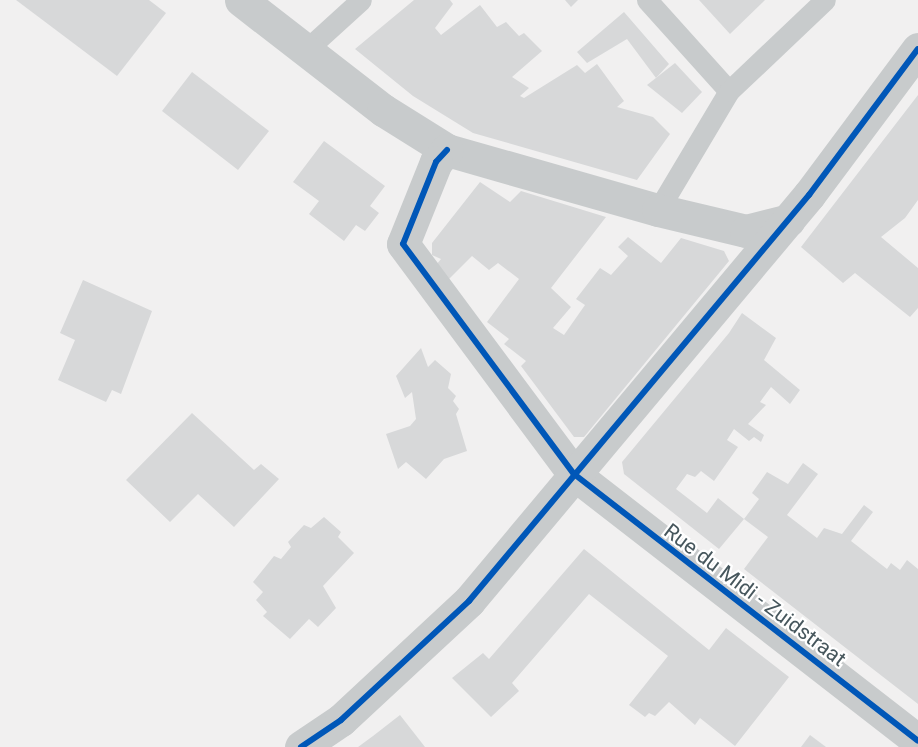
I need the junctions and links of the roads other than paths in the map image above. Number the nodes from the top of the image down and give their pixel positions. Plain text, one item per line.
1 (241, 0) edge
2 (361, 0) edge
3 (647, 0) edge
4 (825, 0) edge
5 (918, 49) edge
6 (306, 50) junction
7 (729, 91) junction
8 (447, 150) junction
9 (657, 210) junction
10 (789, 220) junction
11 (574, 474) junction
12 (918, 741) edge
13 (301, 747) edge

1 - 6 street
2 - 6 lane
3 - 7 lane
4 - 7 lane
5 - 10 street
6 - 8 street
7 - 9 lane
8 - 9 street
8 - 11 street, Rue du Midi - Zuidstraat
9 - 10 street
10 - 11 street
11 - 12 street, Rue du Midi - Zuidstraat
11 - 13 street

